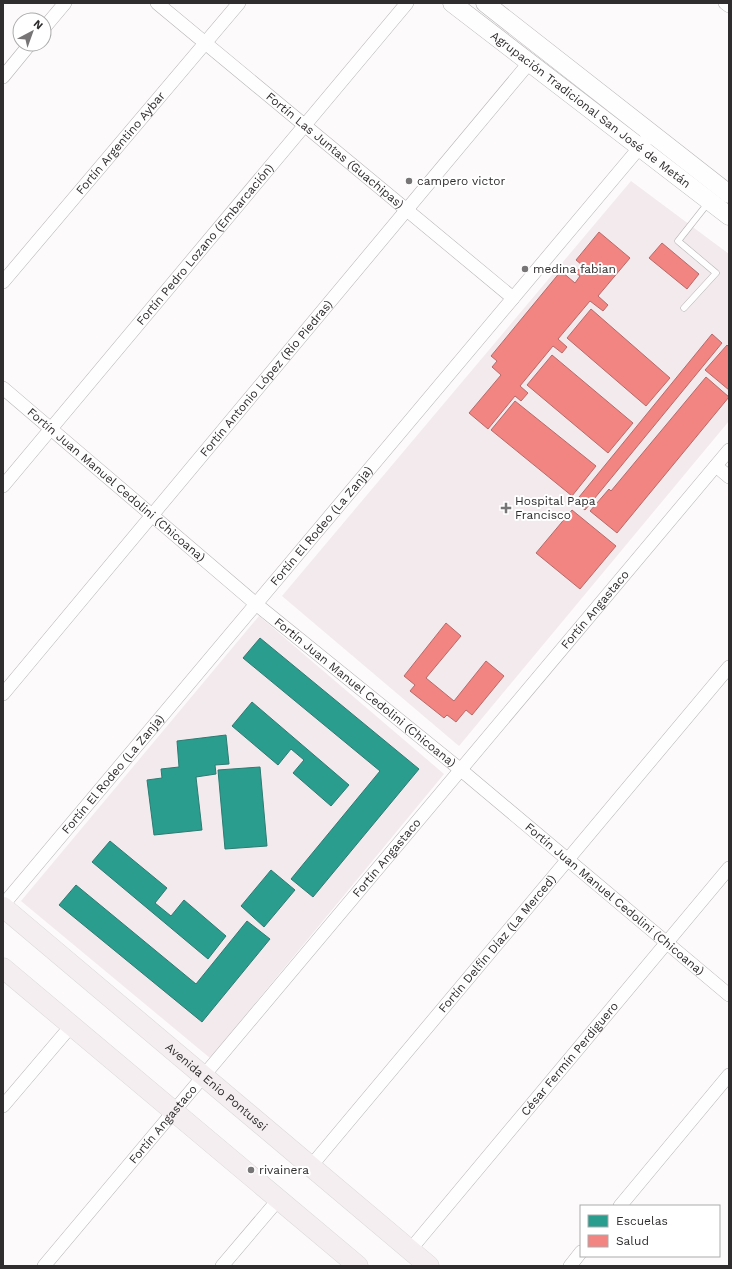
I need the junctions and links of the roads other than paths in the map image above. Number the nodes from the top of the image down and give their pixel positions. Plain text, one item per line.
1 (64, 3) edge
2 (157, 3) edge
3 (239, 3) edge
4 (407, 3) edge
5 (452, 3) edge
6 (485, 3) edge
7 (725, 3) edge
8 (729, 6) edge
9 (52, 18) edge
10 (205, 43) junction
11 (23, 52) edge
12 (529, 63) junction
13 (3, 77) edge
14 (305, 126) junction
15 (650, 133) junction
16 (640, 147) junction
17 (729, 194) edge
18 (709, 201) junction
19 (408, 211) junction
20 (728, 214) edge
21 (3, 282) edge
22 (513, 298) junction
23 (684, 308) dead end
24 (3, 388) edge
25 (51, 429) junction
26 (729, 450) edge
27 (716, 466) junction
28 (729, 477) edge
29 (3, 486) edge
30 (152, 515) junction
31 (256, 604) junction
32 (729, 667) edge
33 (3, 694) edge
34 (461, 770) junction
35 (567, 860) junction
36 (729, 868) edge
37 (3, 906) edge
38 (666, 943) junction
39 (3, 968) edge
40 (729, 995) edge
41 (71, 1026) junction
42 (729, 1075) edge
43 (204, 1076) junction
44 (3, 1106) edge
45 (174, 1112) junction
46 (311, 1166) junction
47 (278, 1200) junction
48 (621, 1205) edge
49 (410, 1250) junction
50 (580, 1253) edge
51 (44, 1266) edge
52 (222, 1266) edge
53 (358, 1266) edge
54 (429, 1266) edge
55 (570, 1266) edge

1 - 9 street
2 - 10 street, Fortín Las Juntas (Guachipas)
3 - 10 street, Fortín Argentino Aybar
4 - 14 street, Fortín Pedro Lozano (Embarcación)
5 - 12 street, Agrupación Tradicional San José de Metán
6 - 15 street, Agrupación Tradicional San José de Metán
7 - 8 street
10 - 14 street, Fortín Las Juntas (Guachipas)
10 - 21 street, Fortín Argentino Aybar
11 - 13 street
12 - 16 street, Agrupación Tradicional San José de Metán
12 - 19 street, Fortín Antonio López (Río Piedras)
14 - 19 street, Fortín Las Juntas (Guachipas)
14 - 25 street, Fortín Pedro Lozano (Embarcación)
15 - 16 street, Fortín El Rodeo (La Zanja)
15 - 17 street, Agrupación Tradicional San José de Metán
16 - 18 street, Agrupación Tradicional San José de Metán
16 - 22 street, Fortín El Rodeo (La Zanja)
18 - 20 street, Agrupación Tradicional San José de Metán
18 - 23 lane
19 - 22 street, Fortín Las Juntas (Guachipas)
19 - 30 street, Fortín Antonio López (Río Piedras)
22 - 31 street, Fortín El Rodeo (La Zanja)
24 - 25 street, Fortín Juan Manuel Cedolini (Chicoana)
25 - 29 street, Fortín Pedro Lozano (Embarcación)
25 - 30 street, Fortín Juan Manuel Cedolini (Chicoana)
26 - 27 street, Fortín Angastaco
27 - 28 street
27 - 34 street, Fortín Angastaco
30 - 31 street, Fortín Juan Manuel Cedolini (Chicoana)
30 - 33 street, Fortín Antonio López (Río Piedras)
31 - 34 street, Fortín Juan Manuel Cedolini (Chicoana)
31 - 37 street, Fortín El Rodeo (La Zanja)
32 - 35 street, Fortín Delfín Díaz (La Merced)
34 - 35 street, Fortín Juan Manuel Cedolini (Chicoana)
34 - 43 street, Fortín Angastaco
35 - 38 street, Fortín Juan Manuel Cedolini (Chicoana)
35 - 46 street, Fortín Delfín Díaz (La Merced)
36 - 38 street, César Fermín Perdiguero
37 - 43 main road, Avenida Enio Pontussi
38 - 40 street, Fortín Juan Manuel Cedolini (Chicoana)
38 - 49 street, César Fermín Perdiguero
39 - 41 main road
41 - 44 street
41 - 45 main road
42 - 48 street
43 - 45 street, Fortín Angastaco
43 - 46 main road, Avenida Enio Pontussi
45 - 47 main road
45 - 51 street, Fortín Angastaco
46 - 49 main road, Avenida Enio Pontussi
47 - 52 street
47 - 53 main road
49 - 54 main road, Avenida Enio Pontussi
50 - 55 street

